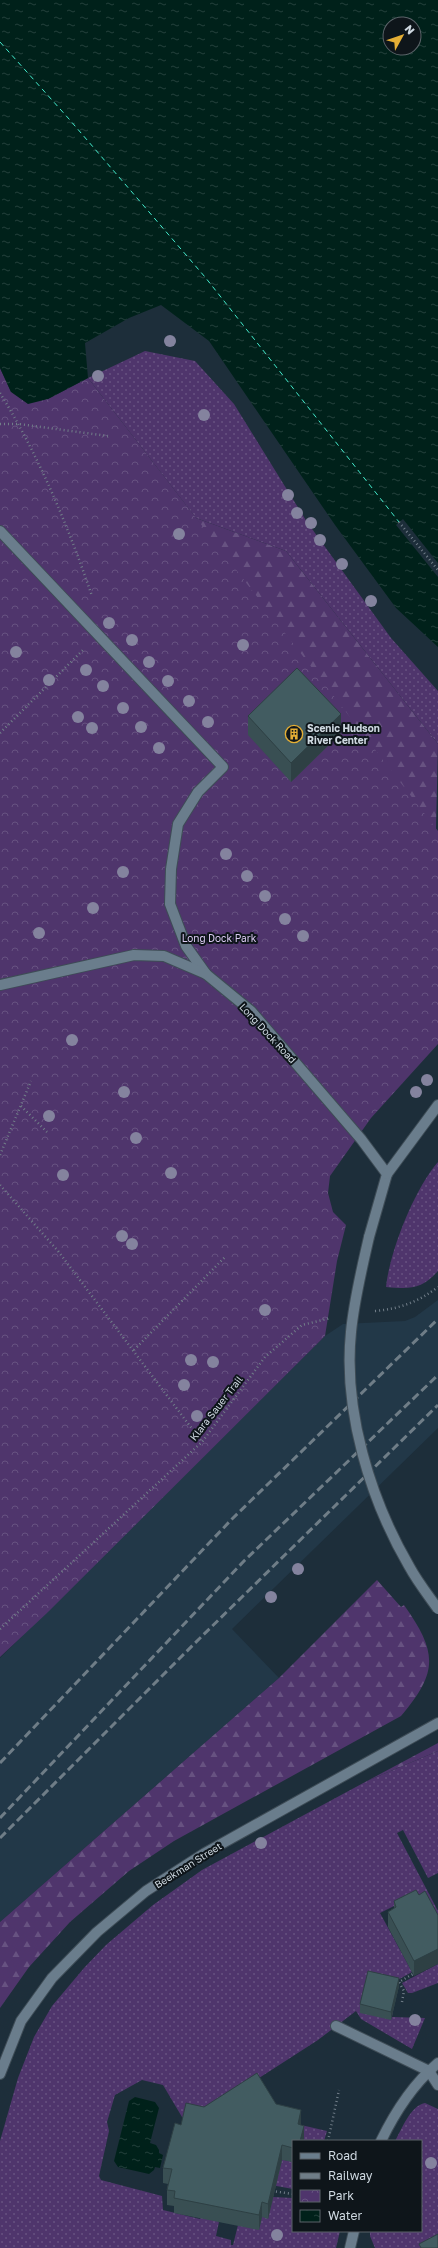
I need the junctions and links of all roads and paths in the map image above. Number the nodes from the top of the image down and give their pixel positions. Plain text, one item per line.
1 (0, 424) edge
2 (108, 436) dead end
3 (399, 522) dead end
4 (0, 531) edge
5 (438, 570) edge
6 (206, 974) junction
7 (0, 985) edge
8 (31, 1081) dead end
9 (438, 1105) edge
10 (21, 1106) junction
11 (48, 1132) dead end
12 (0, 1155) edge
13 (388, 1174) junction
14 (0, 1186) edge
15 (225, 1256) dead end
16 (438, 1287) edge
17 (372, 1311) dead end
18 (338, 1317) dead end
19 (134, 1350) junction
20 (202, 1442) junction
21 (438, 1609) edge
22 (0, 1629) edge
23 (438, 1723) edge
24 (413, 1974) edge
25 (402, 2002) dead end
26 (336, 2026) dead end
27 (438, 2063) edge
28 (429, 2071) junction
29 (0, 2074) edge
30 (438, 2085) edge
31 (339, 2090) dead end
32 (328, 2140) edge
33 (381, 2140) edge
34 (270, 2191) edge
35 (292, 2194) edge
36 (354, 2232) edge
37 (350, 2248) edge

1 - 2 path
3 - 5 path
4 - 6 street
6 - 7 street, Long Dock Road
6 - 13 street, Long Dock Road
8 - 10 path
9 - 13 street
10 - 11 path
10 - 12 path
13 - 21 street, bridge
14 - 19 path
15 - 19 path
16 - 17 path
18 - 20 path, Klara Sauer Trail
19 - 20 path
20 - 22 path, Klara Sauer Trail
23 - 29 street, Beekman Street
24 - 25 path
26 - 28 street
27 - 28 street
28 - 30 street
28 - 33 street
31 - 32 path
34 - 35 path
36 - 37 street

